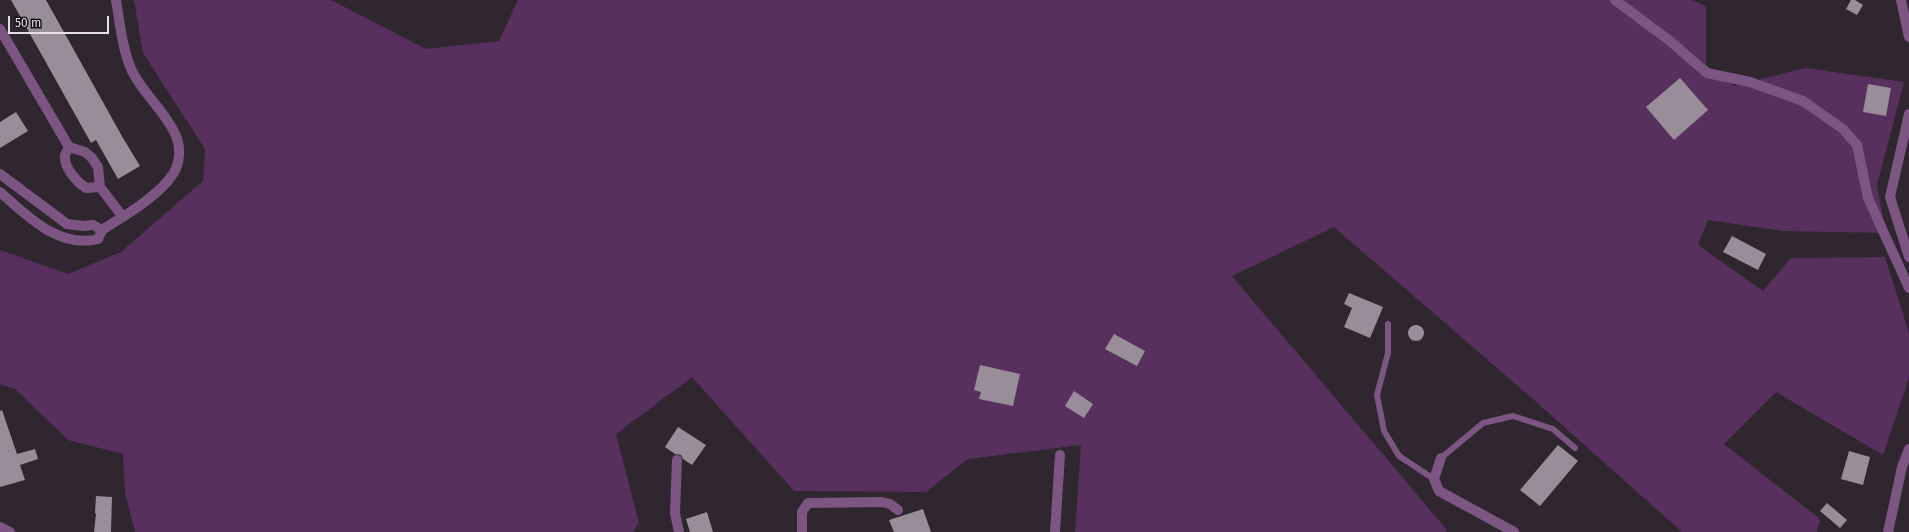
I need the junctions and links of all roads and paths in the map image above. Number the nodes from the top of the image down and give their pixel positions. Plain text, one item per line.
1 (116, 0) edge
2 (1615, 0) edge
3 (1901, 0) edge
4 (0, 29) edge
5 (1909, 37) edge
6 (1909, 114) edge
7 (69, 147) junction
8 (0, 174) edge
9 (100, 187) junction
10 (0, 192) edge
11 (123, 217) junction
12 (102, 230) junction
13 (1909, 256) edge
14 (1909, 288) edge
15 (1388, 324) dead end
16 (1575, 448) dead end
17 (1909, 449) edge
18 (1060, 456) dead end
19 (1441, 458) joint
20 (677, 460) dead end
21 (1434, 479) junction
22 (898, 510) dead end
23 (0, 527) edge
24 (10, 532) edge
25 (679, 532) edge
26 (802, 532) edge
27 (1055, 532) edge
28 (1514, 532) edge
29 (1888, 532) edge

1 - 11 street
2 - 14 street
3 - 5 street
4 - 7 street
6 - 13 street
7 - 9 street
7 - 9 street
8 - 12 street
9 - 11 street
10 - 12 street
11 - 12 street
15 - 21 lane
16 - 19 lane
17 - 29 street
18 - 27 street
19 - 21 street
20 - 25 street
21 - 28 street
22 - 26 street
23 - 24 street

